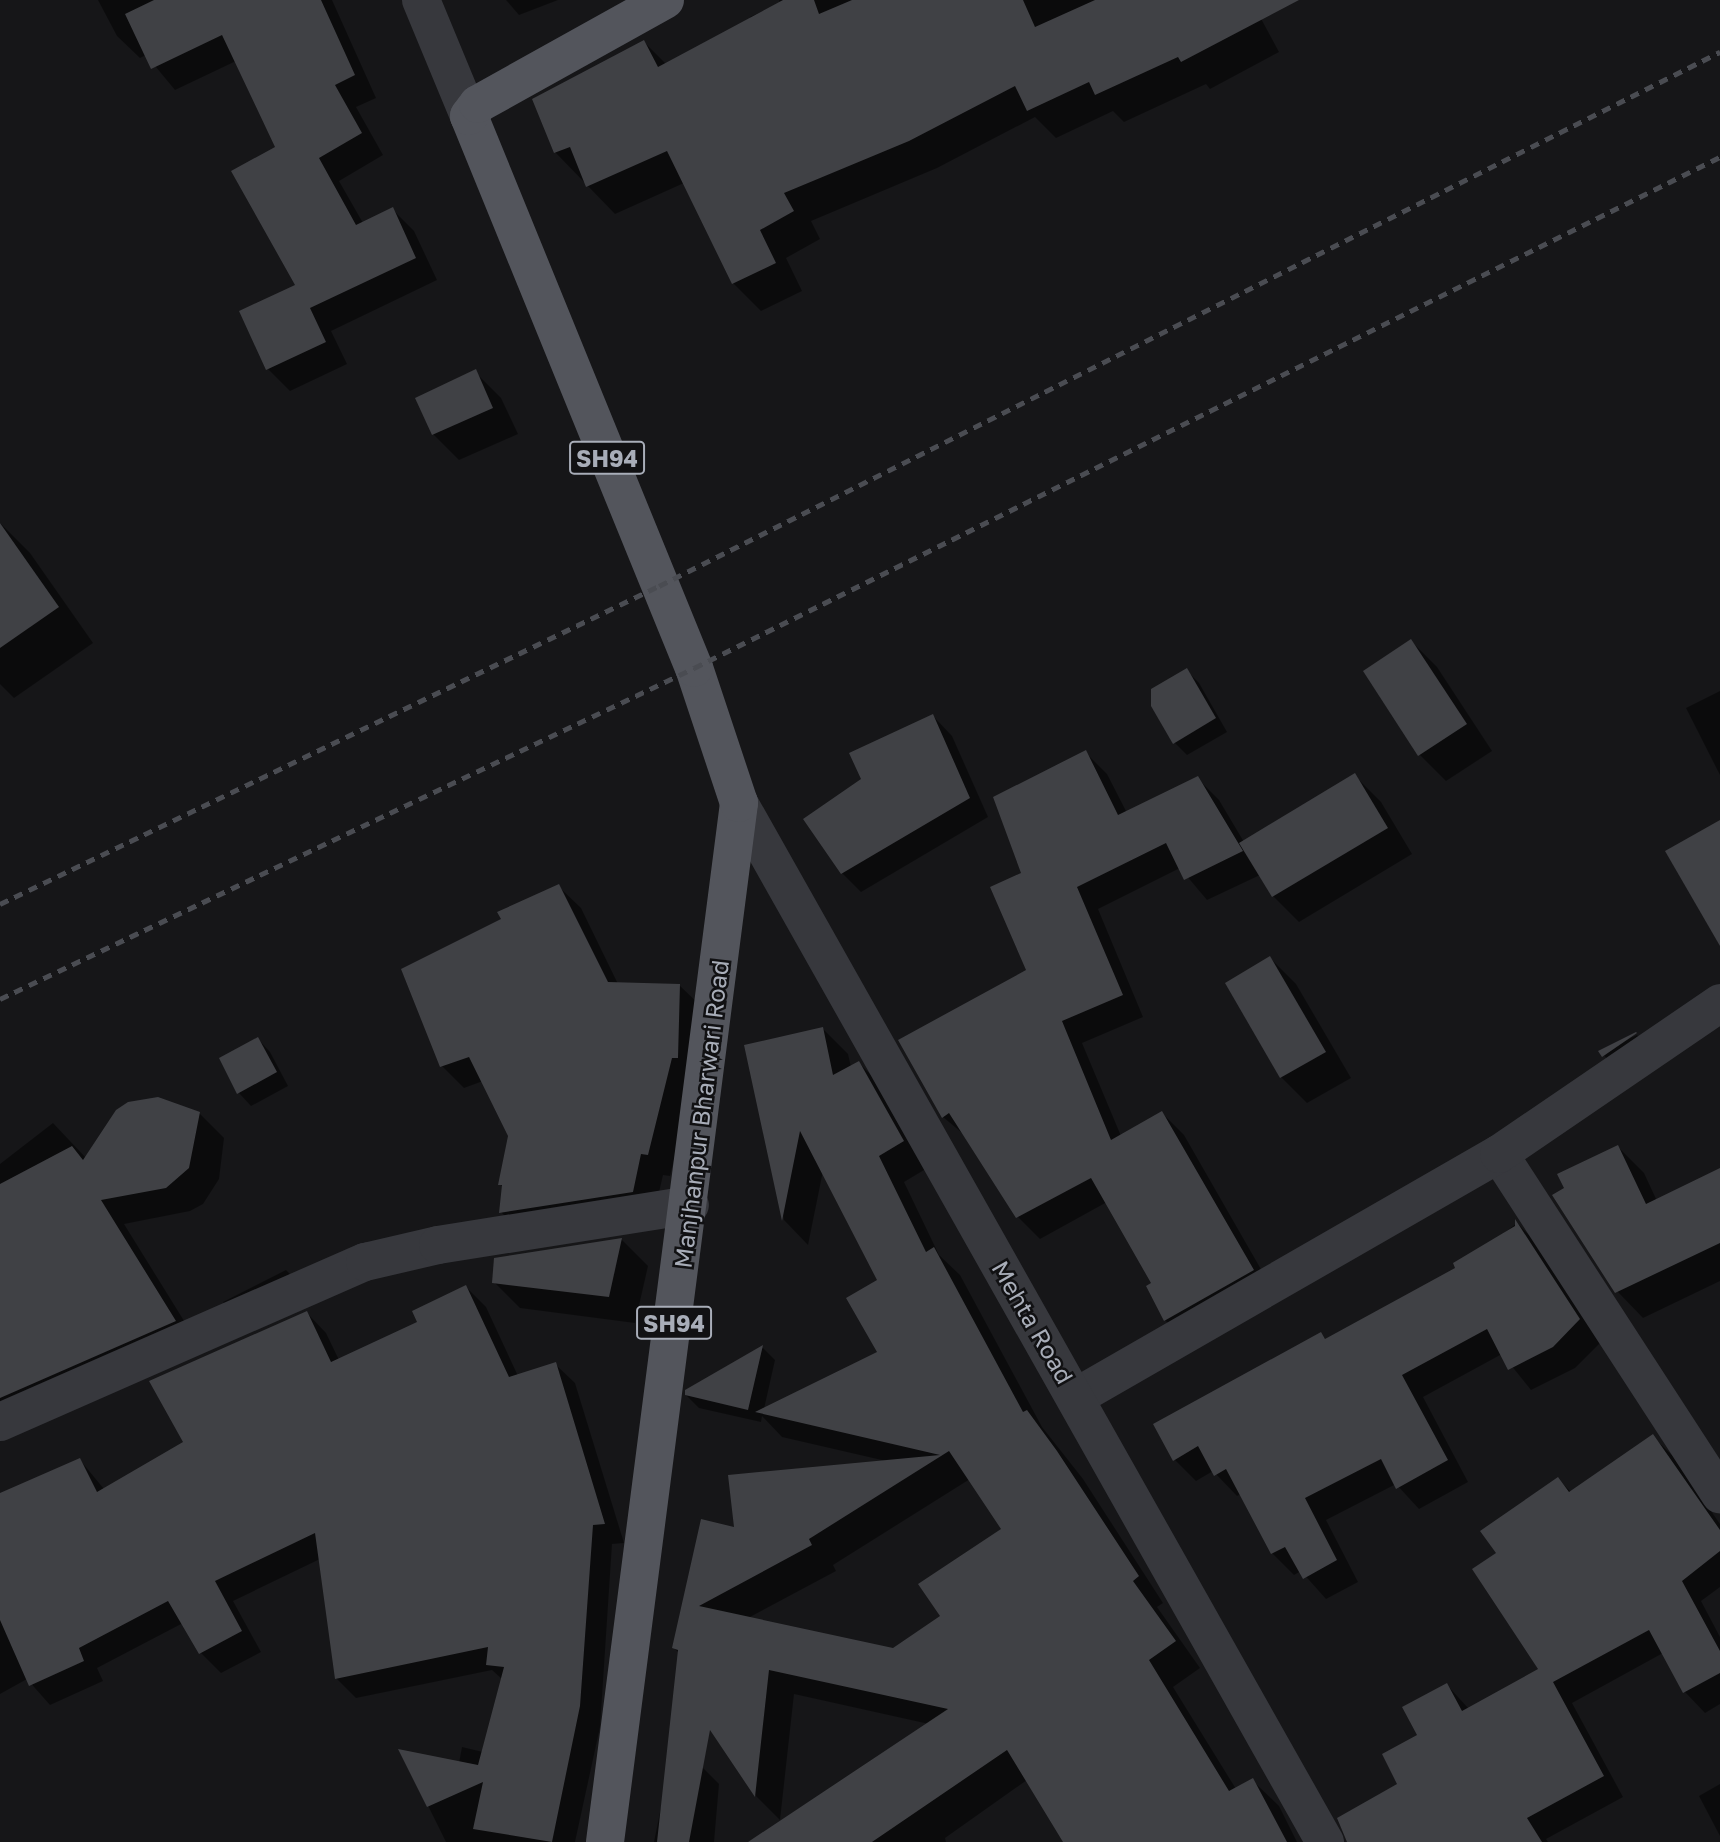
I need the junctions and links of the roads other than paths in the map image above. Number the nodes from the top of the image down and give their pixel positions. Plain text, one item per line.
1 (421, 0) edge
2 (665, 0) edge
3 (469, 116) junction
4 (739, 803) junction
5 (1720, 1003) edge
6 (1499, 1154) junction
7 (690, 1205) junction
8 (1076, 1397) junction
9 (0, 1422) edge
10 (1720, 1494) edge
11 (605, 1842) edge
12 (1325, 1842) edge

1 - 3 street
2 - 3 main road
3 - 4 main road, SH94
4 - 7 main road, Manjhanpur Bharwari Road / SH94
4 - 8 street, Mehta Road
5 - 6 street
6 - 8 street
6 - 10 street
7 - 9 street
7 - 11 main road, Manjhanpur Bharwari Road / SH94
8 - 12 street, Mehta Road

